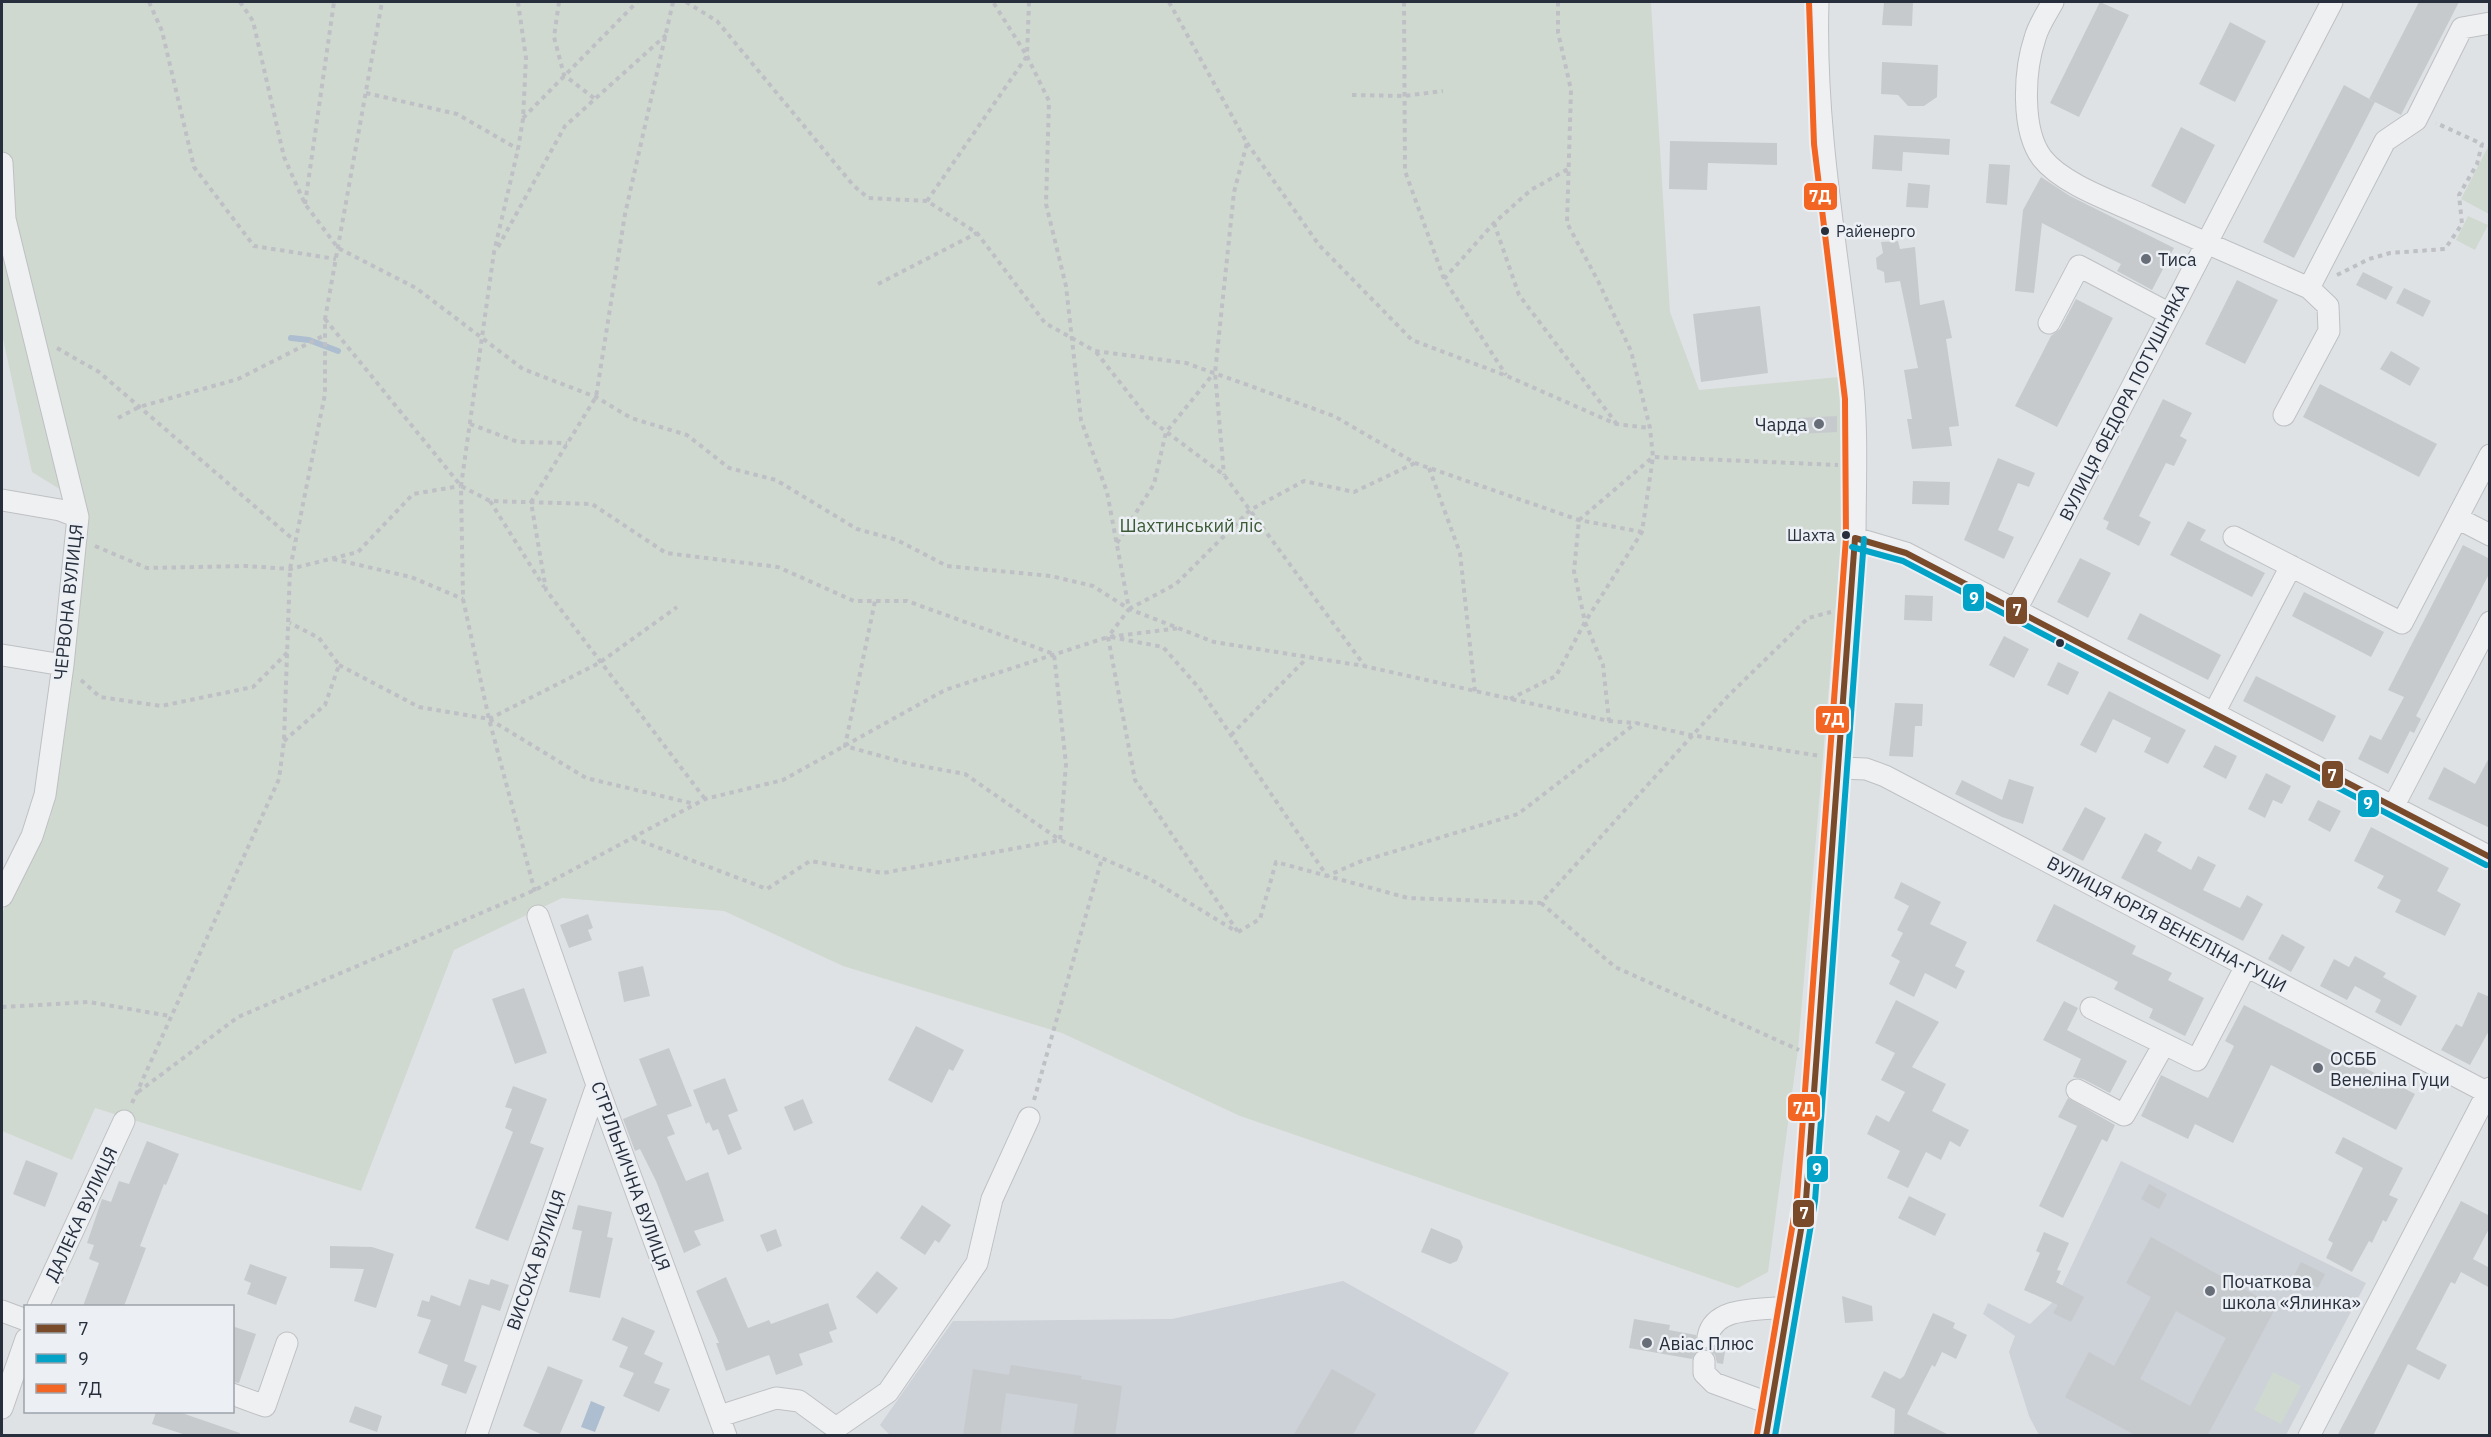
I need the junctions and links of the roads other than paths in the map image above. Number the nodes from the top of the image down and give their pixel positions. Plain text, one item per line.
1 (1818, 2) edge
2 (2053, 2) edge
3 (2332, 2) edge
4 (2490, 23) edge
5 (2, 163) edge
6 (2206, 243) junction
7 (2309, 288) junction
8 (2170, 314) junction
9 (2049, 323) dead end
10 (2284, 415) dead end
11 (2490, 455) edge
12 (2, 500) edge
13 (2457, 518) junction
14 (78, 528) junction
15 (2490, 535) edge
16 (2234, 537) dead end
17 (1855, 538) junction
18 (2291, 566) junction
19 (2016, 610) junction
20 (2490, 622) edge
21 (2, 655) edge
22 (63, 665) junction
23 (2214, 713) junction
24 (1840, 768) junction
25 (2393, 807) junction
26 (2490, 857) edge
27 (2, 896) edge
28 (538, 916) road end
29 (2246, 966) junction
30 (2091, 1008) dead end
31 (2164, 1044) junction
32 (597, 1085) junction
33 (2077, 1090) dead end
34 (2489, 1091) edge
35 (1029, 1118) road end
36 (124, 1120) road end
37 (38, 1305) edge
38 (1789, 1307) junction
39 (2, 1311) edge
40 (24, 1319) edge
41 (1708, 1337) dead end
42 (287, 1344) dead end
43 (24, 1345) edge
44 (1704, 1361) dead end
45 (234, 1395) edge
46 (1771, 1404) junction
47 (2, 1408) edge
48 (723, 1426) edge
49 (839, 1432) edge
50 (476, 1436) edge
51 (1766, 1436) edge
52 (2309, 1436) edge

1 - 17 street
2 - 6 street
3 - 6 street, ВУЛИЦЯ ФЕДОРА ПОТУШНЯКА
4 - 7 street
5 - 14 street, ЧЕРВОНА ВУЛИЦЯ
6 - 7 street
6 - 8 street, ВУЛИЦЯ ФЕДОРА ПОТУШНЯКА
7 - 10 street
8 - 9 street
8 - 19 street, ВУЛИЦЯ ФЕДОРА ПОТУШНЯКА
11 - 13 street
12 - 14 street
13 - 15 street
13 - 18 street
14 - 22 street, ЧЕРВОНА ВУЛИЦЯ
16 - 18 street
17 - 19 street
17 - 24 street
18 - 23 street
19 - 23 street
20 - 25 street
21 - 22 street
22 - 27 street, ЧЕРВОНА ВУЛИЦЯ
23 - 25 street
24 - 29 street, ВУЛИЦЯ ЮРІЯ ВЕНЕЛІНА-ГУЦИ
24 - 38 street
25 - 26 street
28 - 32 street, СТРІЛЬНИЧНА ВУЛИЦЯ
29 - 31 street
29 - 34 street, ВУЛИЦЯ ЮРІЯ ВЕНЕЛІНА-ГУЦИ
30 - 31 street
31 - 33 street
32 - 48 street, СТРІЛЬНИЧНА ВУЛИЦЯ
32 - 50 street, ВИСОКА ВУЛИЦЯ
34 - 52 street
35 - 49 street
36 - 37 street, ДАЛЕКА ВУЛИЦЯ
38 - 41 street
38 - 46 street
39 - 40 street
42 - 45 street
43 - 47 street
44 - 46 street
46 - 51 street
48 - 49 street

